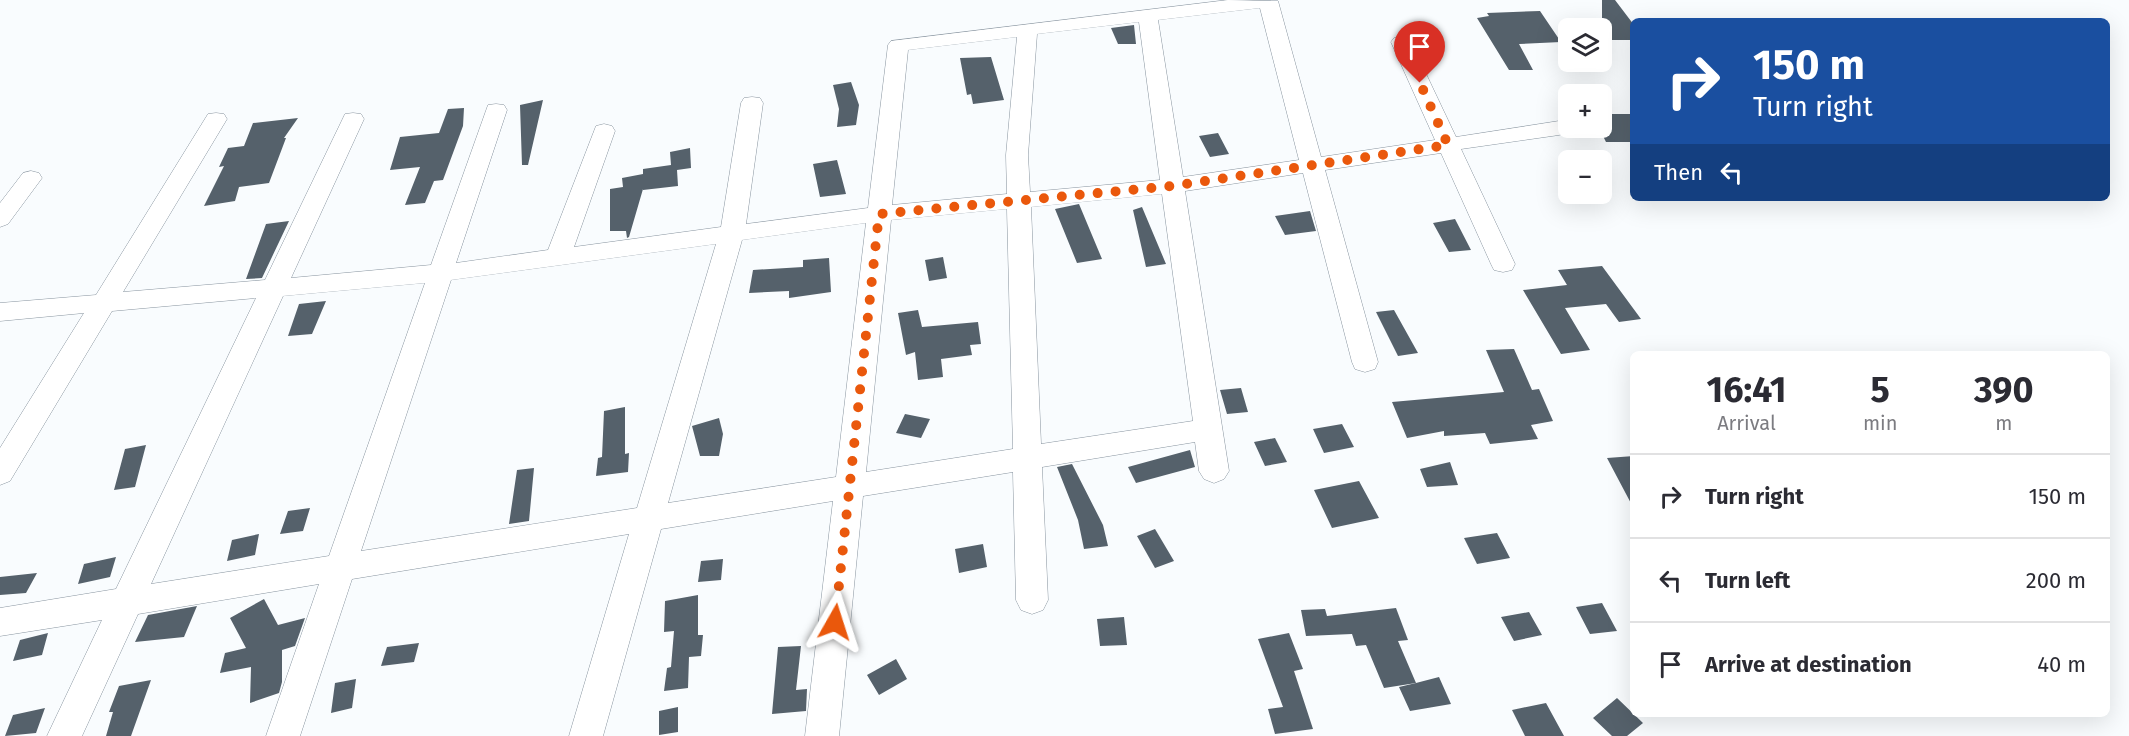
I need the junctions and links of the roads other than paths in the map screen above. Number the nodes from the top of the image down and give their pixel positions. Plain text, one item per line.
1 (1148, 16) junction
2 (1027, 30) junction
3 (1401, 42) dead end
4 (752, 103) dead end
5 (496, 110) dead end
6 (216, 119) dead end
7 (353, 119) dead end
8 (1558, 128) edge
9 (604, 131) dead end
10 (1448, 145) junction
11 (1312, 165) junction
12 (31, 178) dead end
13 (1172, 186) junction
14 (1018, 201) junction
15 (879, 214) junction
16 (0, 219) edge
17 (730, 234) junction
18 (558, 257) junction
19 (1503, 264) dead end
20 (441, 273) junction
21 (274, 288) junction
22 (104, 303) junction
23 (0, 312) edge
24 (1365, 362) dead end
25 (1208, 429) junction
26 (1027, 458) junction
27 (1214, 471) dead end
28 (0, 472) edge
29 (850, 486) junction
30 (650, 517) junction
31 (341, 566) junction
32 (1032, 600) dead end
33 (127, 601) junction
34 (0, 622) edge
35 (64, 736) edge
36 (283, 736) edge
37 (586, 736) edge
38 (822, 736) edge

1 - 2 street
1 - 11 street
1 - 13 street
2 - 14 street
2 - 15 street
3 - 10 street
4 - 17 street
5 - 20 street
6 - 22 street
7 - 21 street
8 - 10 street
9 - 18 street
10 - 11 street
10 - 19 street
11 - 13 street
11 - 24 street
12 - 16 street
13 - 14 street
13 - 25 street
14 - 15 street
14 - 26 street
15 - 17 street
15 - 29 street
17 - 18 street
17 - 30 street
18 - 20 street
20 - 21 street
20 - 31 street
21 - 22 street
21 - 33 street
22 - 23 street
22 - 28 street
25 - 26 street
25 - 27 street
26 - 29 street
26 - 32 street
29 - 30 street
29 - 38 street
30 - 31 street
30 - 37 street
31 - 33 street
31 - 36 street
33 - 34 street
33 - 35 street

